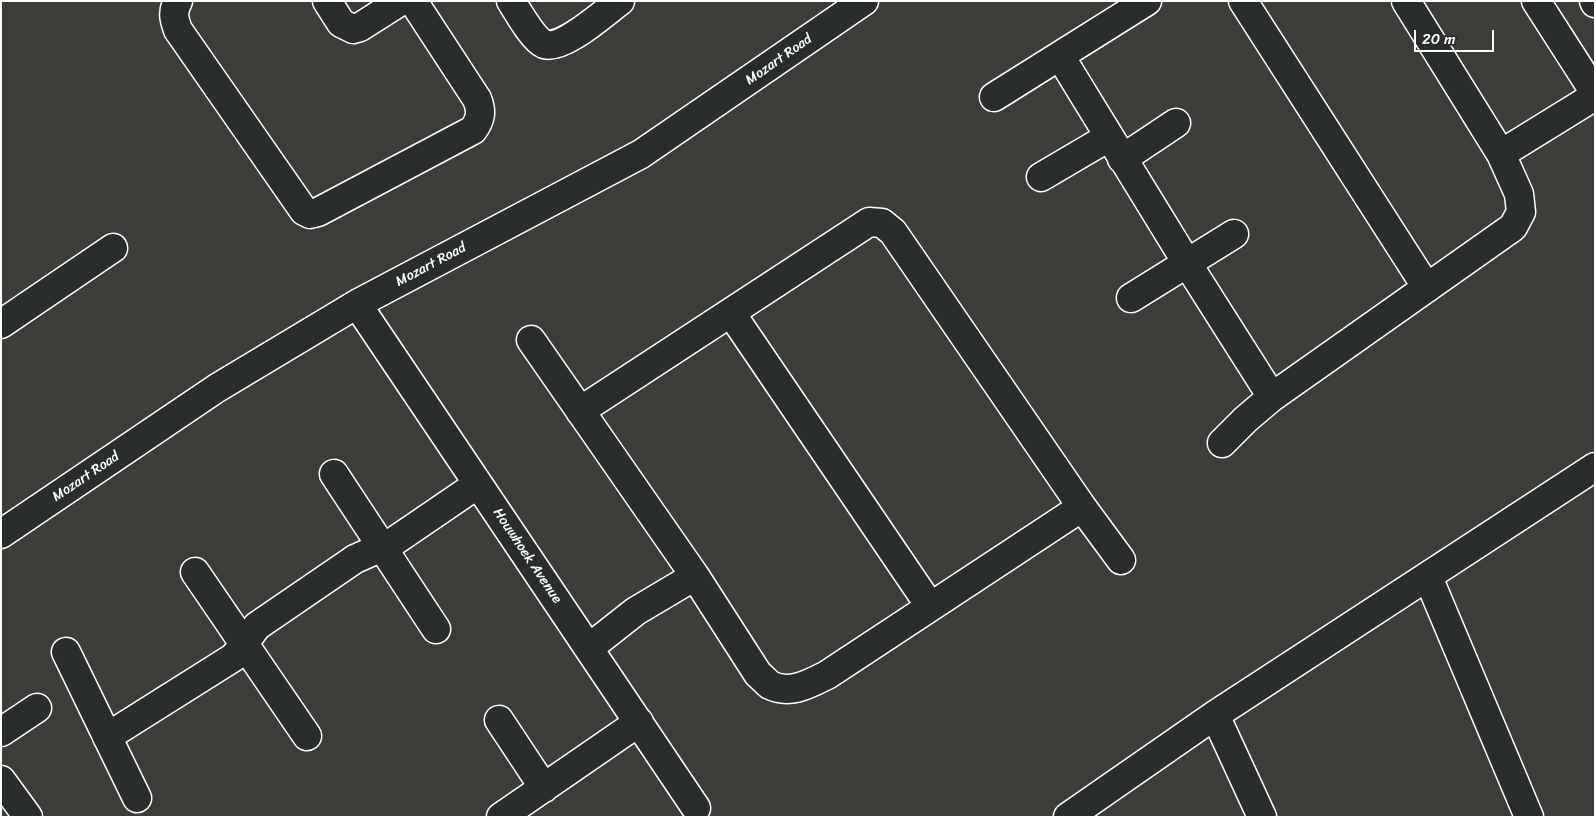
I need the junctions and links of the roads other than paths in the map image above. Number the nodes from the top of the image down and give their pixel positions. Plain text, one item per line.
1 (178, 1) edge
2 (327, 1) edge
3 (401, 1) edge
4 (413, 1) edge
5 (511, 1) edge
6 (620, 1) edge
7 (864, 1) edge
8 (1147, 1) edge
9 (1242, 1) edge
10 (1406, 1) edge
11 (1536, 1) edge
12 (1060, 56) junction
13 (1595, 95) edge
14 (994, 97) dead end
15 (1176, 123) dead end
16 (1116, 148) junction
17 (1501, 154) junction
18 (1041, 177) dead end
19 (1234, 234) dead end
20 (113, 248) dead end
21 (1187, 263) junction
22 (1427, 288) junction
23 (1132, 298) dead end
24 (357, 304) junction
25 (731, 313) junction
26 (1, 324) edge
27 (531, 340) dead end
28 (1272, 397) junction
29 (580, 411) junction
30 (1222, 442) dead end
31 (1595, 467) edge
32 (334, 474) dead end
33 (478, 484) junction
34 (1082, 506) junction
35 (1, 534) edge
36 (382, 547) junction
37 (1121, 560) dead end
38 (194, 572) dead end
39 (695, 576) junction
40 (1428, 577) junction
41 (930, 606) junction
42 (436, 630) dead end
43 (244, 643) junction
44 (589, 648) junction
45 (66, 652) dead end
46 (36, 708) dead end
47 (1215, 715) junction
48 (499, 720) dead end
49 (639, 722) junction
50 (1, 732) edge
51 (307, 736) dead end
52 (107, 737) junction
53 (1, 780) edge
54 (137, 798) dead end
55 (536, 802) edge
56 (696, 808) dead end
57 (28, 817) edge
58 (501, 817) edge
59 (1068, 817) edge
60 (1262, 817) edge
61 (1528, 817) edge

1 - 4 street
2 - 3 street
5 - 6 street
7 - 24 street, Mozart Road
8 - 12 street
9 - 22 street
10 - 17 street
11 - 13 street
12 - 14 street
12 - 16 street
13 - 17 street
15 - 16 street
16 - 18 street
16 - 21 street
17 - 22 street
19 - 21 street
20 - 26 street
21 - 23 street
21 - 28 street
22 - 28 street
24 - 33 street, Houwhoek Avenue
24 - 35 street, Mozart Road
25 - 29 street
25 - 34 street
25 - 41 street
27 - 29 street
28 - 30 street
29 - 39 street
31 - 40 street
32 - 36 street
33 - 36 street
33 - 44 street, Houwhoek Avenue
34 - 37 street
34 - 41 street
36 - 42 street
36 - 43 street
38 - 43 street
39 - 41 street
39 - 44 street
40 - 47 street
40 - 61 street
43 - 51 street
43 - 52 street
44 - 49 street, Houwhoek Avenue
45 - 52 street
46 - 50 street
47 - 59 street
47 - 60 street
48 - 55 street
49 - 55 street
49 - 56 street, Houwhoek Avenue
52 - 54 street
53 - 57 street
55 - 58 street

